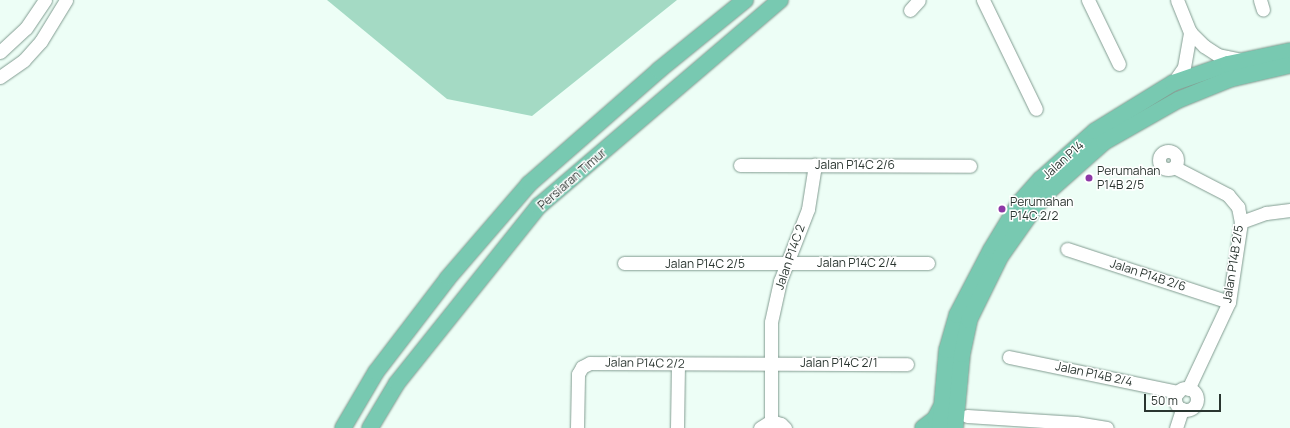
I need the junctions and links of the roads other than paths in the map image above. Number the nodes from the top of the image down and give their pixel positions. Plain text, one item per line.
1 (44, 0) edge
2 (66, 0) edge
3 (745, 0) edge
4 (780, 0) edge
5 (919, 0) edge
6 (982, 0) edge
7 (1088, 0) edge
8 (1176, 0) edge
9 (910, 10) dead end
10 (1190, 32) junction
11 (1290, 51) edge
12 (0, 52) edge
13 (1246, 61) junction
14 (1119, 64) dead end
15 (1290, 66) edge
16 (0, 77) edge
17 (1173, 84) junction
18 (1036, 109) dead end
19 (740, 165) dead end
20 (815, 165) junction
21 (970, 166) dead end
22 (1174, 167) dead end
23 (1290, 210) edge
24 (1241, 222) junction
25 (1067, 249) dead end
26 (624, 263) dead end
27 (928, 263) dead end
28 (786, 264) junction
29 (1230, 302) junction
30 (1009, 357) dead end
31 (772, 363) junction
32 (678, 364) junction
33 (907, 364) dead end
34 (1183, 390) junction
35 (942, 405) junction
36 (1182, 409) junction
37 (967, 416) dead end
38 (766, 425) edge
39 (343, 428) edge
40 (370, 428) edge
41 (577, 428) edge
42 (677, 428) edge
43 (785, 428) edge
44 (923, 428) edge
45 (940, 428) edge
46 (955, 428) edge
47 (1107, 428) edge
48 (1176, 428) edge

1 - 12 street
2 - 16 street
3 - 39 main road, Persiaran Timur
4 - 40 main road, Persiaran Timur
5 - 9 street
6 - 18 street
7 - 14 street
8 - 10 street
10 - 13 street
10 - 17 street
11 - 13 main road, Jalan P14
13 - 17 main road, Jalan P14
15 - 46 main road, Jalan P14
17 - 35 main road, Jalan P14
19 - 20 street, Jalan P14C 2/6
20 - 21 street, Jalan P14C 2/6
20 - 28 street, Jalan P14C 2
22 - 24 street, Jalan P14B 2/5
23 - 24 street
24 - 29 street, Jalan P14B 2/5
25 - 29 street, Jalan P14B 2/6
26 - 28 street, Jalan P14C 2/5
27 - 28 street, Jalan P14C 2/4
28 - 31 street, Jalan P14C 2
29 - 34 street, Jalan P14B 2/5
30 - 34 street, Jalan P14B 2/4
31 - 32 street, Jalan P14C 2/2
31 - 33 street, Jalan P14C 2/1
31 - 38 street, Jalan P14C 2
32 - 41 street, Jalan P14C 2/2
32 - 42 street
34 - 36 street
34 - 36 street
35 - 44 main road
35 - 45 main road, Jalan P14
36 - 48 street
37 - 47 street
38 - 43 street

